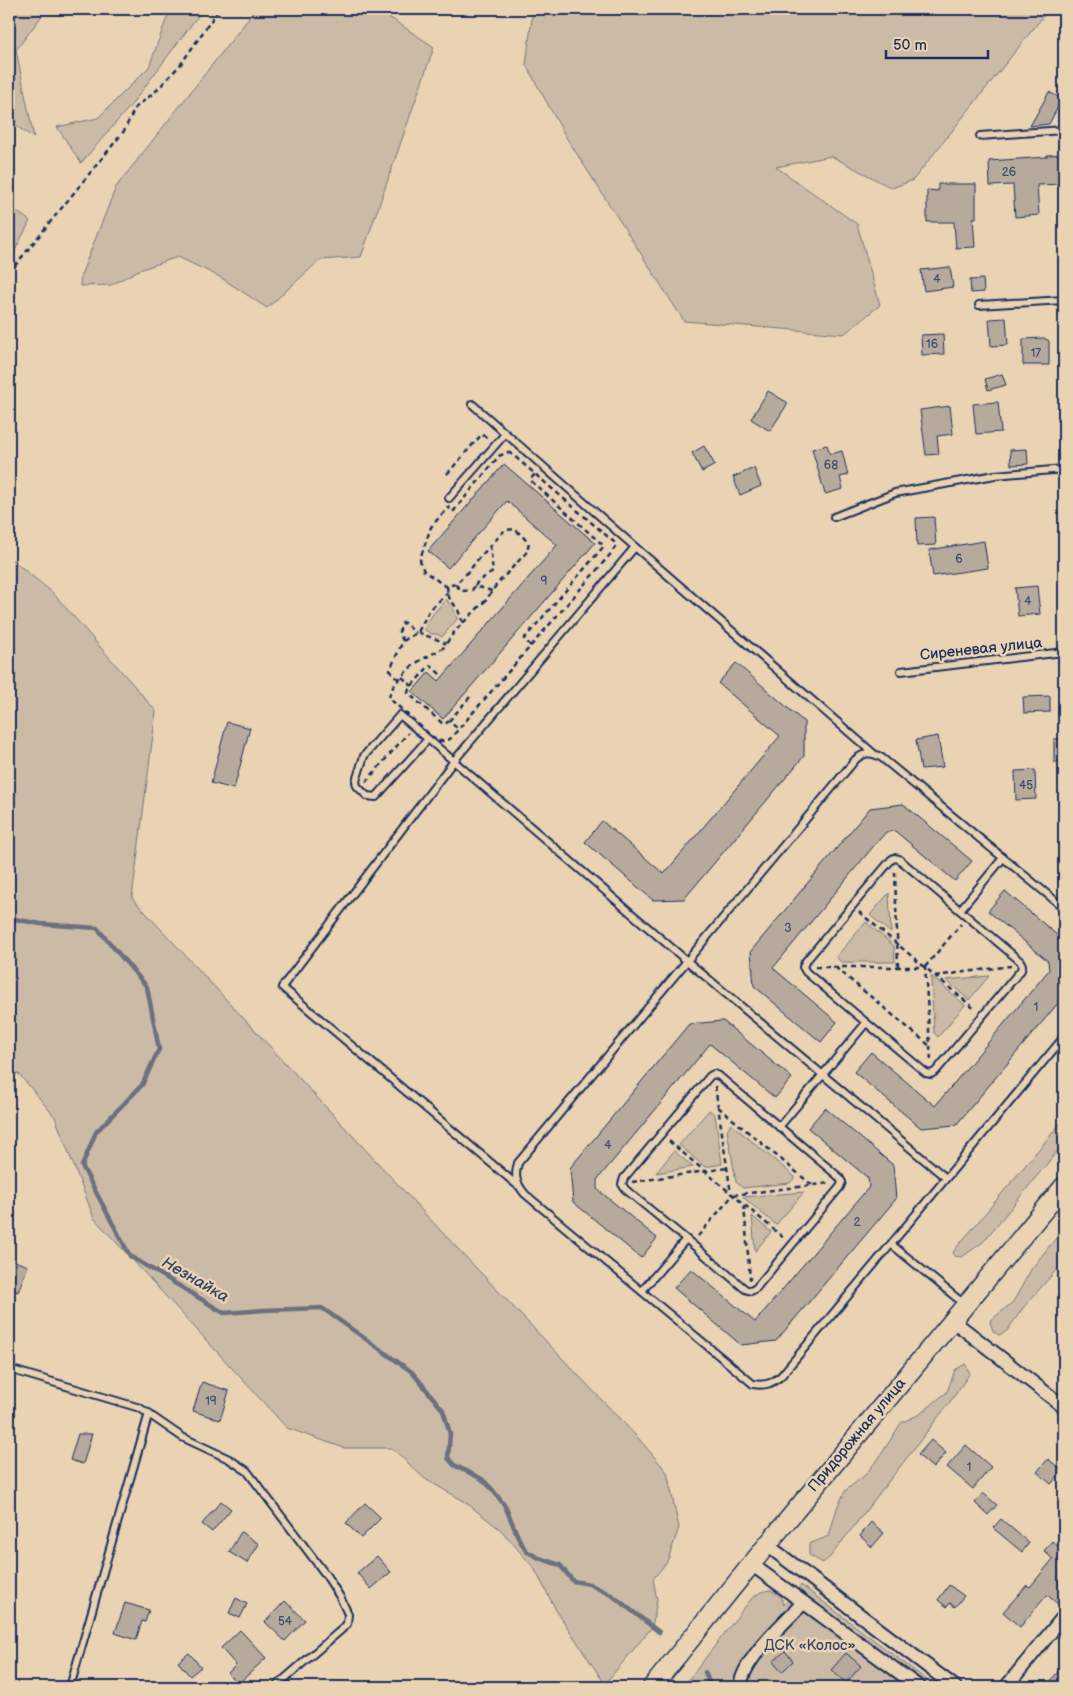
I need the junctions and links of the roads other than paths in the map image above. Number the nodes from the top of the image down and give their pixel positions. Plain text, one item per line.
1 (1064, 130) edge
2 (980, 136) dead end
3 (1064, 300) edge
4 (979, 305) dead end
5 (472, 404) dead end
6 (506, 434) junction
7 (1064, 469) edge
8 (450, 498) dead end
9 (834, 517) dead end
10 (635, 547) junction
11 (1064, 652) edge
12 (902, 671) dead end
13 (428, 740) junction
14 (874, 754) junction
15 (453, 762) junction
16 (1003, 858) junction
17 (1064, 908) edge
18 (960, 910) junction
19 (687, 961) junction
20 (866, 1022) junction
21 (1064, 1037) edge
22 (823, 1075) junction
23 (779, 1127) junction
24 (946, 1178) junction
25 (519, 1186) junction
26 (1064, 1186) edge
27 (686, 1239) junction
28 (891, 1244) junction
29 (642, 1291) junction
30 (965, 1305) junction
31 (952, 1320) junction
32 (9, 1369) edge
33 (1064, 1407) edge
34 (149, 1413) junction
35 (766, 1544) junction
36 (751, 1564) junction
37 (803, 1603) junction
38 (1064, 1616) edge
39 (70, 1687) edge
40 (275, 1687) edge
41 (652, 1687) edge
42 (740, 1687) edge
43 (919, 1687) edge
44 (955, 1687) edge
45 (1006, 1687) edge

1 - 2 lane
3 - 4 lane
5 - 6 lane
6 - 8 lane
6 - 10 lane
7 - 9 lane
10 - 14 lane
10 - 15 lane
11 - 12 lane, Сиреневая улица
13 - 13 lane
13 - 15 lane
14 - 16 lane
14 - 19 lane
15 - 19 lane
15 - 25 lane
16 - 17 lane
16 - 18 lane
18 - 20 lane
18 - 20 lane
19 - 22 lane
19 - 25 lane
20 - 22 lane
21 - 24 lane
22 - 23 lane
22 - 24 lane
23 - 27 lane
23 - 27 lane
24 - 28 lane
25 - 29 lane
26 - 30 main road, Придорожная улица
27 - 29 lane
28 - 29 lane
28 - 30 lane
30 - 31 main road, Придорожная улица
31 - 33 street
31 - 35 main road, Придорожная улица
32 - 34 lane
34 - 39 lane
34 - 40 lane
35 - 36 main road, Придорожная улица
35 - 44 street
36 - 37 street
36 - 41 main road, Придорожная улица
37 - 42 street
37 - 43 street
38 - 45 street

